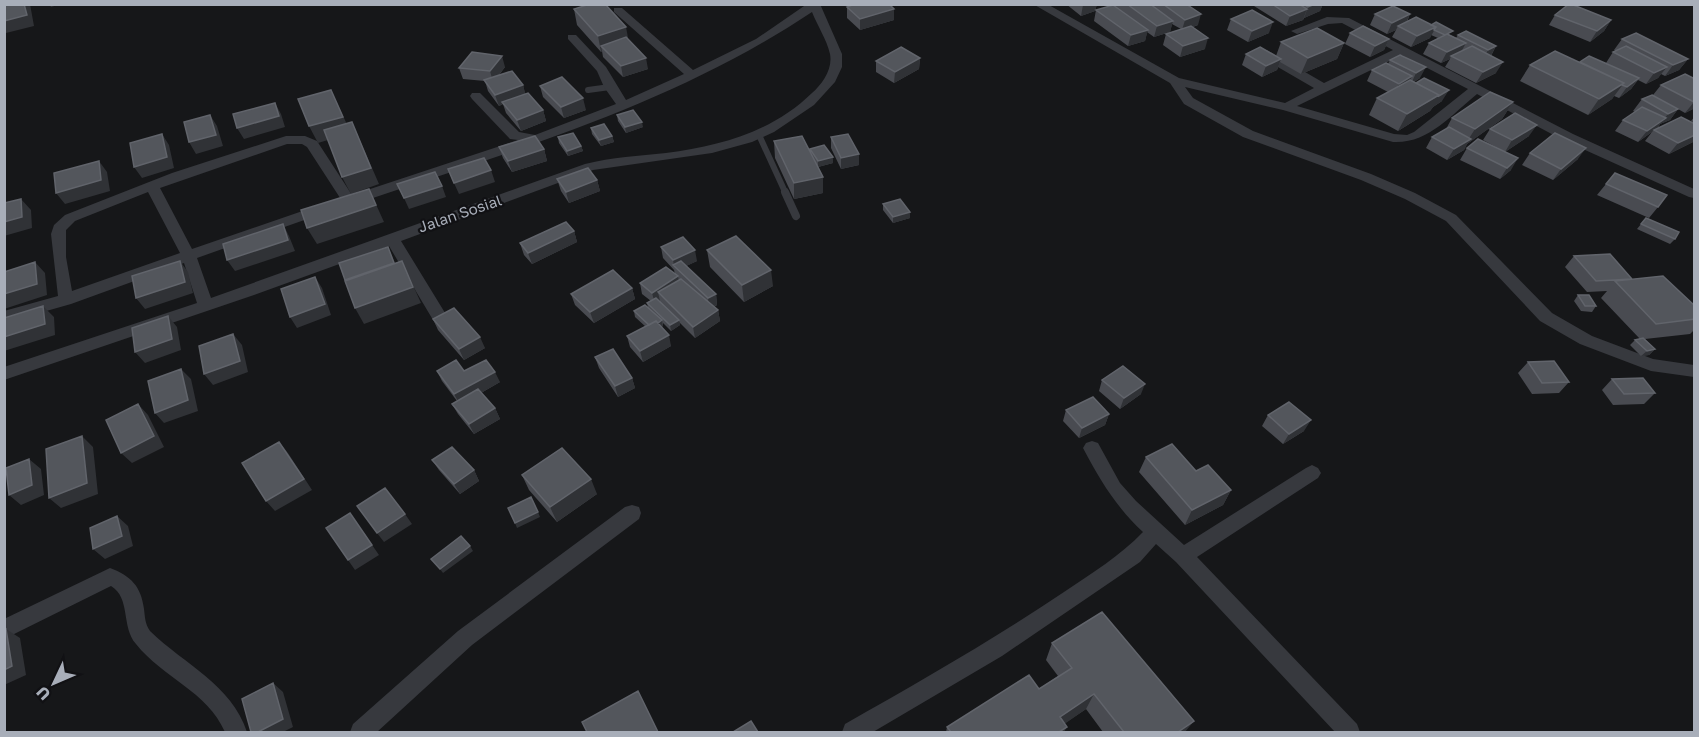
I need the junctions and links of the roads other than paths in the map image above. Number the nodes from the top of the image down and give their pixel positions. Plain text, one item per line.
1 (1038, 4) edge
2 (814, 5) edge
3 (1321, 9) dead end
4 (618, 10) dead end
5 (1337, 18) junction
6 (1298, 31) dead end
7 (572, 37) dead end
8 (1402, 50) junction
9 (1263, 53) edge
10 (693, 76) junction
11 (1174, 81) junction
12 (610, 87) junction
13 (1323, 88) junction
14 (1476, 89) junction
15 (588, 90) dead end
16 (476, 96) dead end
17 (624, 106) junction
18 (1286, 107) junction
19 (759, 135) junction
20 (538, 138) junction
21 (152, 186) junction
22 (1694, 193) edge
23 (349, 201) junction
24 (796, 216) dead end
25 (392, 239) junction
26 (189, 257) junction
27 (66, 300) junction
28 (205, 304) junction
29 (4, 317) edge
30 (442, 321) edge
31 (1695, 371) edge
32 (4, 374) edge
33 (1092, 448) dead end
34 (1312, 473) dead end
35 (632, 513) dead end
36 (1155, 532) junction
37 (1183, 556) junction
38 (4, 630) edge
39 (236, 732) edge
40 (361, 732) edge
41 (853, 732) edge
42 (1349, 732) edge

1 - 11 street
2 - 10 street
2 - 19 street, Jalan Sosial
3 - 5 street
4 - 10 street
5 - 6 street
5 - 8 street
7 - 12 street
8 - 13 street
8 - 14 street
9 - 13 street
10 - 17 street
11 - 18 street
11 - 31 street
12 - 15 lane
12 - 17 street
13 - 18 street
14 - 18 street
14 - 22 street
16 - 20 street
17 - 20 street
19 - 24 lane
19 - 25 street, Jalan Sosial
20 - 23 street
21 - 23 street
21 - 26 street
21 - 27 street
23 - 26 street
25 - 28 street, Jalan Sosial
25 - 30 street
26 - 27 street
26 - 28 street
27 - 29 street
28 - 32 street, Jalan Sosial
33 - 36 street
34 - 37 street
35 - 40 street
36 - 37 street
36 - 41 street
37 - 42 street
38 - 39 street

